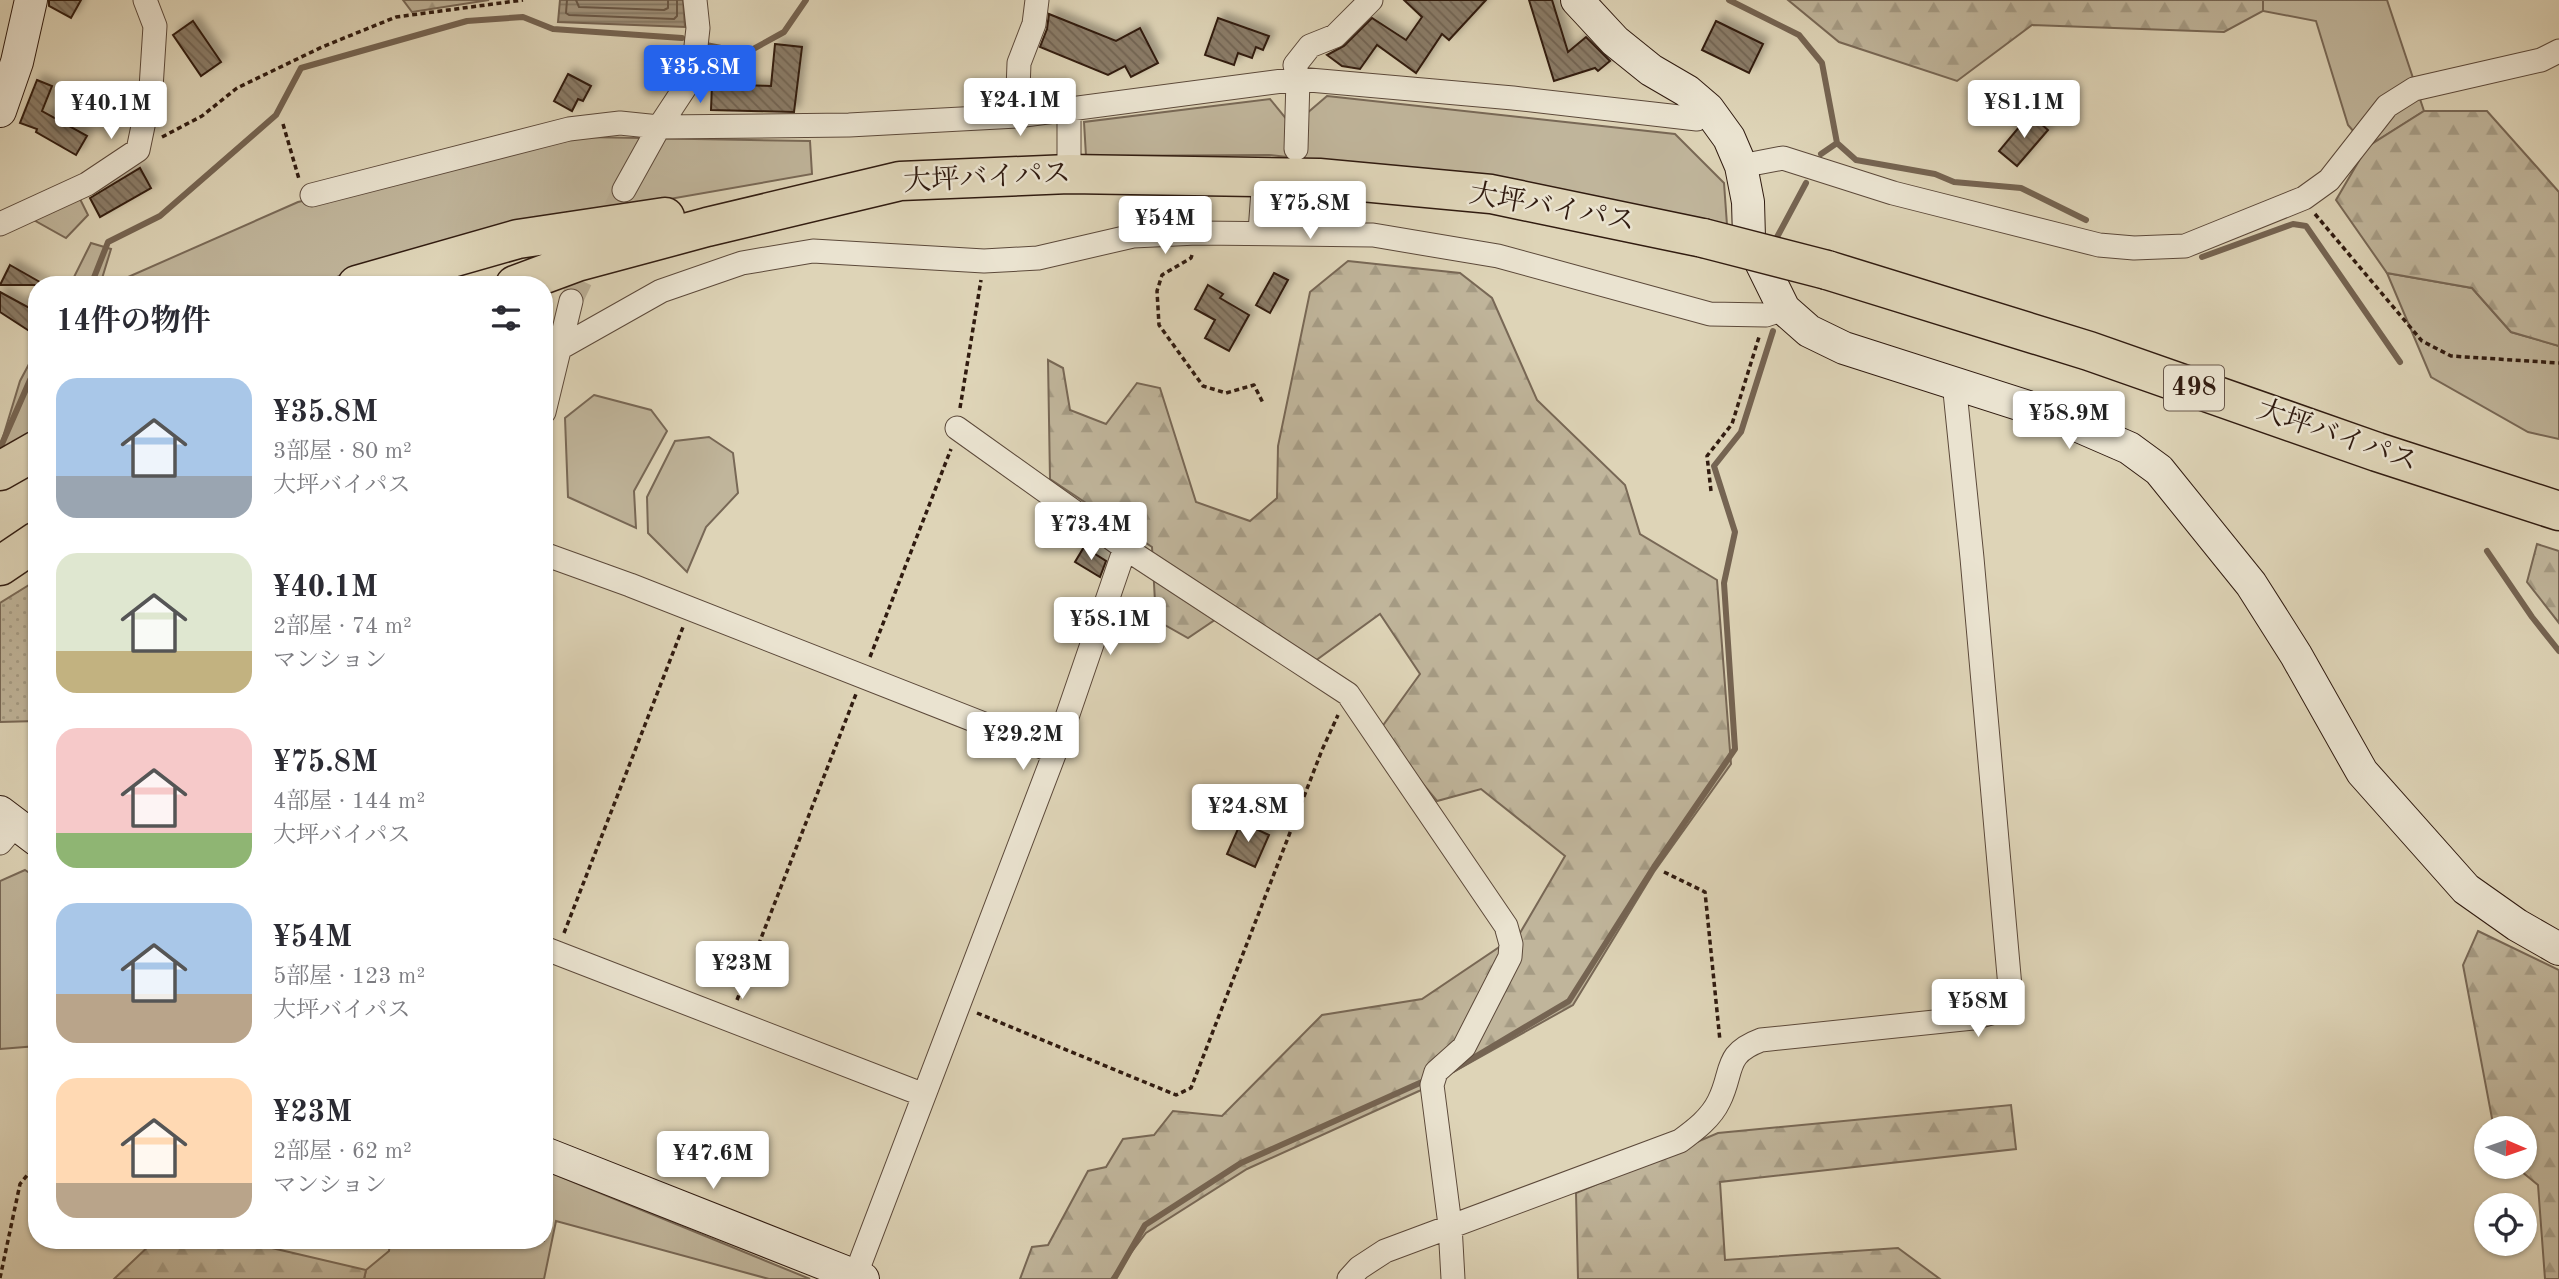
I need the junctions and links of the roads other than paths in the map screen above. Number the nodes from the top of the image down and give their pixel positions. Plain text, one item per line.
1 (31, 0) edge
2 (145, 0) edge
3 (695, 0) edge
4 (1037, 0) edge
5 (1371, 0) edge
6 (1577, 0) edge
7 (2559, 51) edge
8 (1298, 79) junction
9 (1069, 109) junction
10 (1708, 109) junction
11 (0, 111) edge
12 (1017, 116) junction
13 (659, 127) junction
14 (1297, 149) dead end
15 (1741, 166) junction
16 (1069, 174) junction
17 (1264, 177) junction
18 (900, 181) junction
19 (624, 190) tunnel mouth
20 (312, 195) road end
21 (1291, 209) dead end
22 (0, 224) edge
23 (1260, 232) junction
24 (1373, 235) junction
25 (389, 276) edge
26 (541, 276) edge
27 (571, 300) tunnel mouth
28 (1775, 312) junction
29 (553, 349) edge
30 (553, 353) edge
31 (1954, 382) junction
32 (957, 428) road end
33 (28, 455) edge
34 (0, 471) edge
35 (2559, 511) edge
36 (28, 518) edge
37 (0, 536) edge
38 (28, 547) edge
39 (1125, 548) junction
40 (553, 557) edge
41 (0, 566) edge
42 (1055, 752) junction
43 (2559, 949) edge
44 (553, 951) edge
45 (924, 1095) junction
46 (553, 1157) edge
47 (1450, 1225) junction
48 (857, 1278) edge
49 (1349, 1279) edge
50 (1453, 1279) edge

1 - 11 street
2 - 22 street
3 - 13 street
4 - 12 street
5 - 8 street
6 - 10 street
7 - 15 street
8 - 9 street
8 - 10 street
8 - 14 street
9 - 12 street
9 - 16 street
10 - 15 street
12 - 13 street
13 - 19 street
13 - 20 street
15 - 28 street
16 - 17 highway, 大坪バイパス / 498
16 - 18 highway, 大坪バイパス / 498
17 - 23 street
17 - 35 highway, 大坪バイパス / 498, bridge
18 - 25 highway
18 - 26 highway, 大坪バイパス / 498
21 - 24 street
23 - 24 street
23 - 30 street
24 - 28 street
27 - 29 street
28 - 31 street
31 - 43 street
31 - 47 street
32 - 39 street
33 - 34 highway
36 - 37 highway
38 - 41 highway
39 - 42 street
39 - 47 street
40 - 42 street
42 - 45 street
44 - 45 street
45 - 48 street
46 - 48 street
47 - 49 street
47 - 50 street

